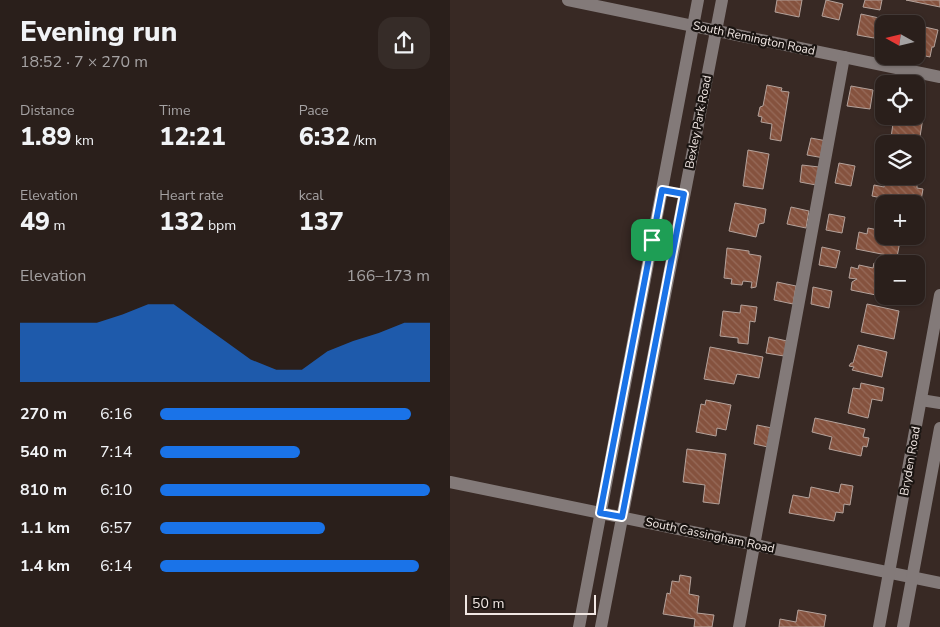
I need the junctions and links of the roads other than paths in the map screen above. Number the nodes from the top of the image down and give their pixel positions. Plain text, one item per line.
1 (568, 0) edge
2 (698, 0) edge
3 (722, 0) edge
4 (693, 26) junction
5 (716, 30) junction
6 (844, 57) junction
7 (940, 78) edge
8 (662, 190) junction
9 (684, 194) junction
10 (940, 295) edge
11 (633, 340) junction
12 (656, 345) junction
13 (921, 400) junction
14 (940, 403) edge
15 (940, 428) edge
16 (450, 482) edge
17 (600, 513) junction
18 (622, 517) junction
19 (754, 544) junction
20 (889, 573) junction
21 (912, 578) junction
22 (940, 583) edge
23 (578, 627) edge
24 (602, 627) edge
25 (739, 627) edge
26 (879, 627) edge
27 (903, 627) edge

1 - 4 street, South Remington Road
2 - 4 street, Bexley Park Road
3 - 5 street, Bexley Park Road
4 - 5 street, South Remington Road
4 - 8 street, Bexley Park Road
5 - 6 street, South Remington Road
5 - 9 street, Bexley Park Road
6 - 7 street, South Remington Road
6 - 19 street
8 - 9 street
8 - 11 street, Bexley Park Road
9 - 12 street, Bexley Park Road
10 - 13 street, Bryden Road
11 - 12 street
11 - 17 street, Bexley Park Road
12 - 18 street, Bexley Park Road
13 - 14 street
13 - 20 street, Bryden Road
15 - 21 street, Bryden Road
16 - 17 street, South Cassingham Road
17 - 18 street, South Cassingham Road
17 - 23 street, Bexley Park Road
18 - 19 street, South Cassingham Road
18 - 24 street, Bexley Park Road
19 - 20 street, South Cassingham Road
19 - 25 street
20 - 21 street, South Cassingham Road
20 - 26 street, Bryden Road
21 - 22 street, South Cassingham Road
21 - 27 street, Bryden Road

